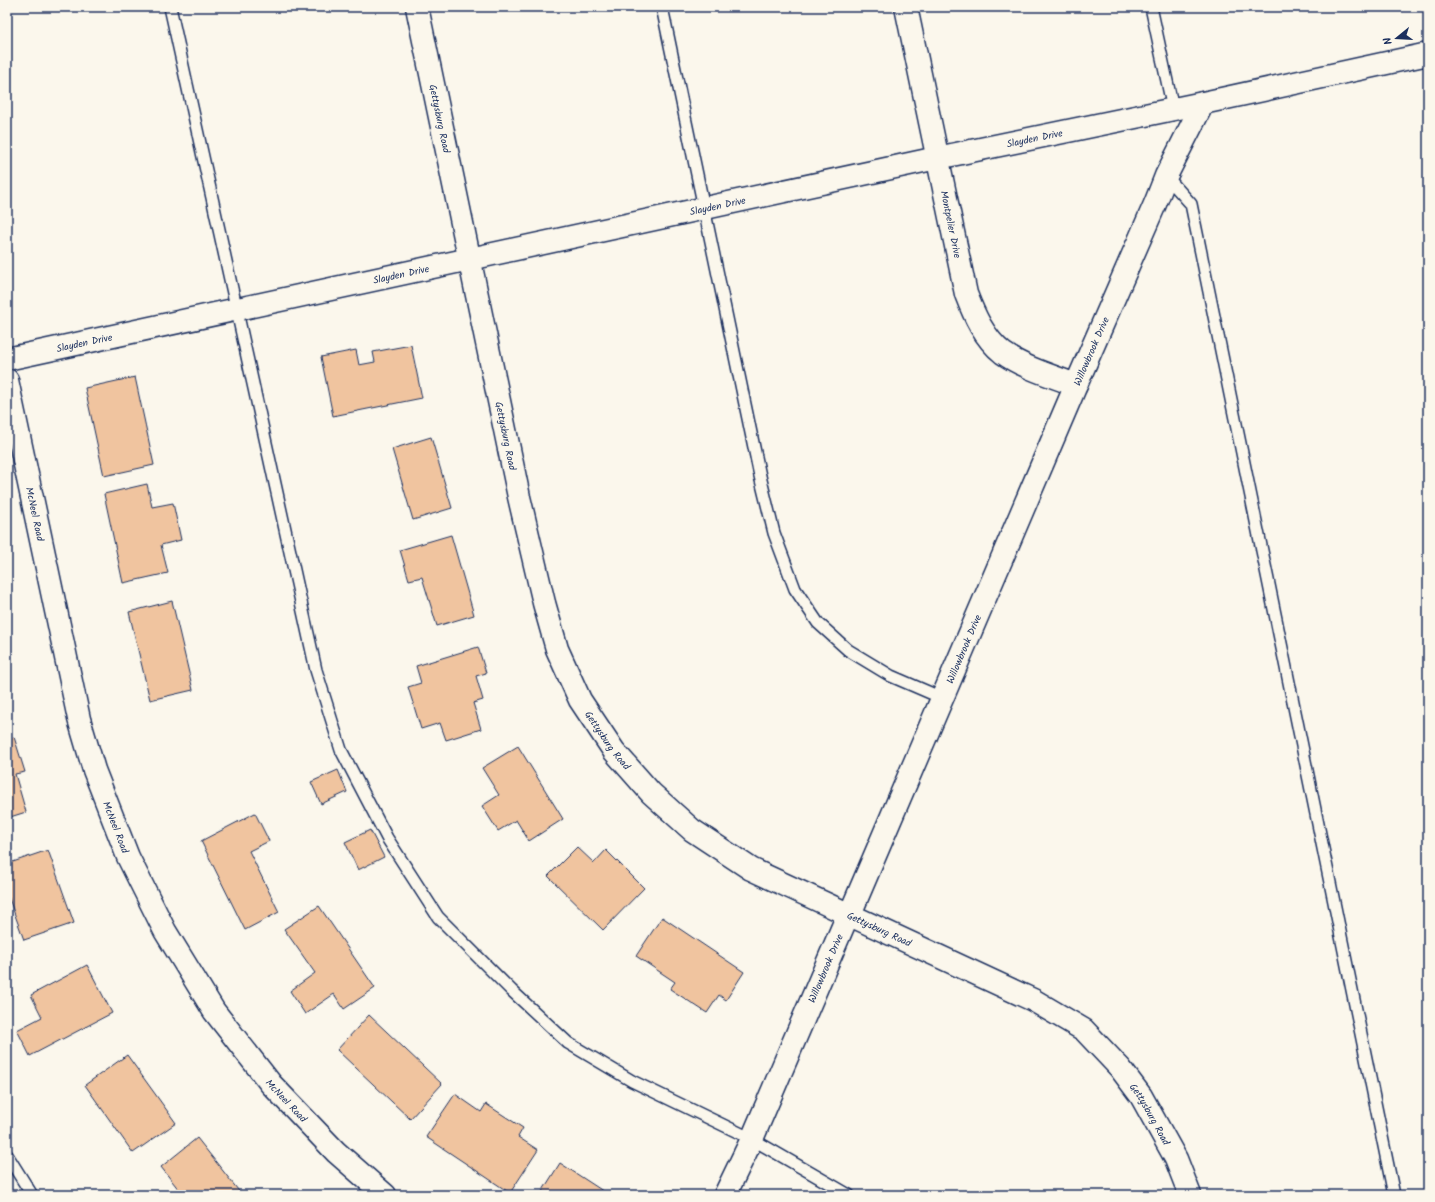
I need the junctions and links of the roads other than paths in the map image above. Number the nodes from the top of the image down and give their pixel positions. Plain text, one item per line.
1 (170, 7) edge
2 (417, 7) edge
3 (662, 7) edge
4 (906, 7) edge
5 (1151, 7) edge
6 (1428, 54) edge
7 (1203, 103) junction
8 (1173, 109) junction
9 (937, 158) junction
10 (1166, 176) junction
11 (704, 208) junction
12 (470, 258) junction
13 (236, 309) junction
14 (7, 359) edge
15 (7, 380) edge
16 (1076, 385) junction
17 (942, 698) junction
18 (850, 914) junction
19 (752, 1139) junction
20 (7, 1155) edge
21 (32, 1195) edge
22 (385, 1195) edge
23 (725, 1195) edge
24 (849, 1195) edge
25 (1190, 1195) edge
26 (1394, 1195) edge

1 - 13 lane
2 - 12 street, Gettysburg Road
3 - 11 lane
4 - 9 street, Montpelier Drive
5 - 8 lane
6 - 7 street, Slayden Drive
7 - 8 street, Slayden Drive
7 - 10 street, Willowbrook Drive
8 - 9 street, Slayden Drive
9 - 11 street, Slayden Drive
9 - 16 street, Montpelier Drive
10 - 16 street, Willowbrook Drive
10 - 26 lane
11 - 12 street, Slayden Drive
11 - 17 lane
12 - 13 street, Slayden Drive
12 - 18 street, Gettysburg Road
13 - 14 street, Slayden Drive
13 - 19 lane
15 - 22 street, McNeel Road
16 - 17 street, Willowbrook Drive
17 - 18 street, Willowbrook Drive
18 - 19 street, Willowbrook Drive
18 - 25 street, Gettysburg Road
19 - 23 street, Willowbrook Drive
19 - 24 lane
20 - 21 lane

